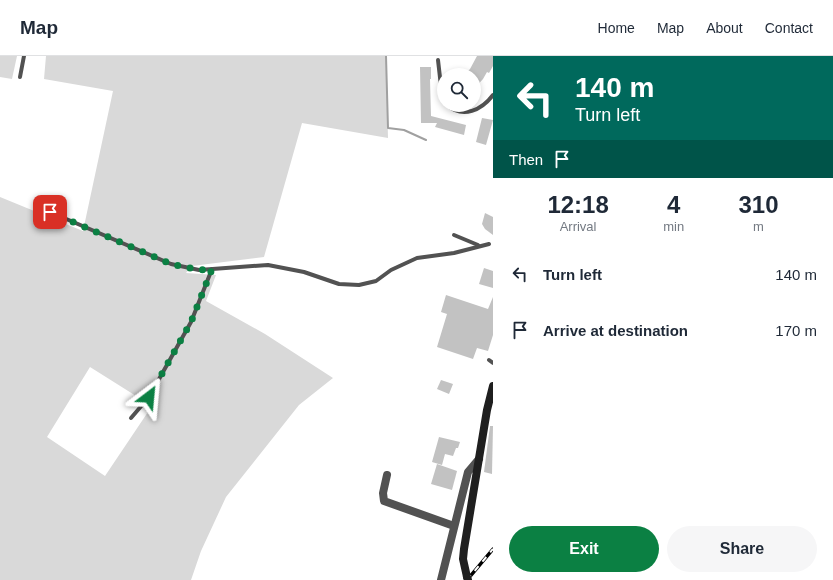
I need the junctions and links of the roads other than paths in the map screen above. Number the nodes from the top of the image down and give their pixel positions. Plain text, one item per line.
1 (24, 56) edge
2 (438, 60) dead end
3 (439, 68) edge
4 (20, 77) dead end
5 (493, 95) edge
6 (481, 107) edge
7 (50, 212) dead end
8 (454, 236) dead end
9 (491, 243) edge
10 (212, 269) junction
11 (493, 386) edge
12 (130, 418) dead end
13 (479, 459) junction
14 (387, 475) dead end
15 (454, 526) junction
16 (468, 579) edge
17 (441, 580) edge

1 - 4 lane
2 - 3 lane
5 - 6 lane
7 - 10 lane
8 - 9 lane
9 - 10 lane
10 - 12 lane
11 - 13 main road
13 - 15 street
13 - 16 main road
14 - 15 street
15 - 17 street

